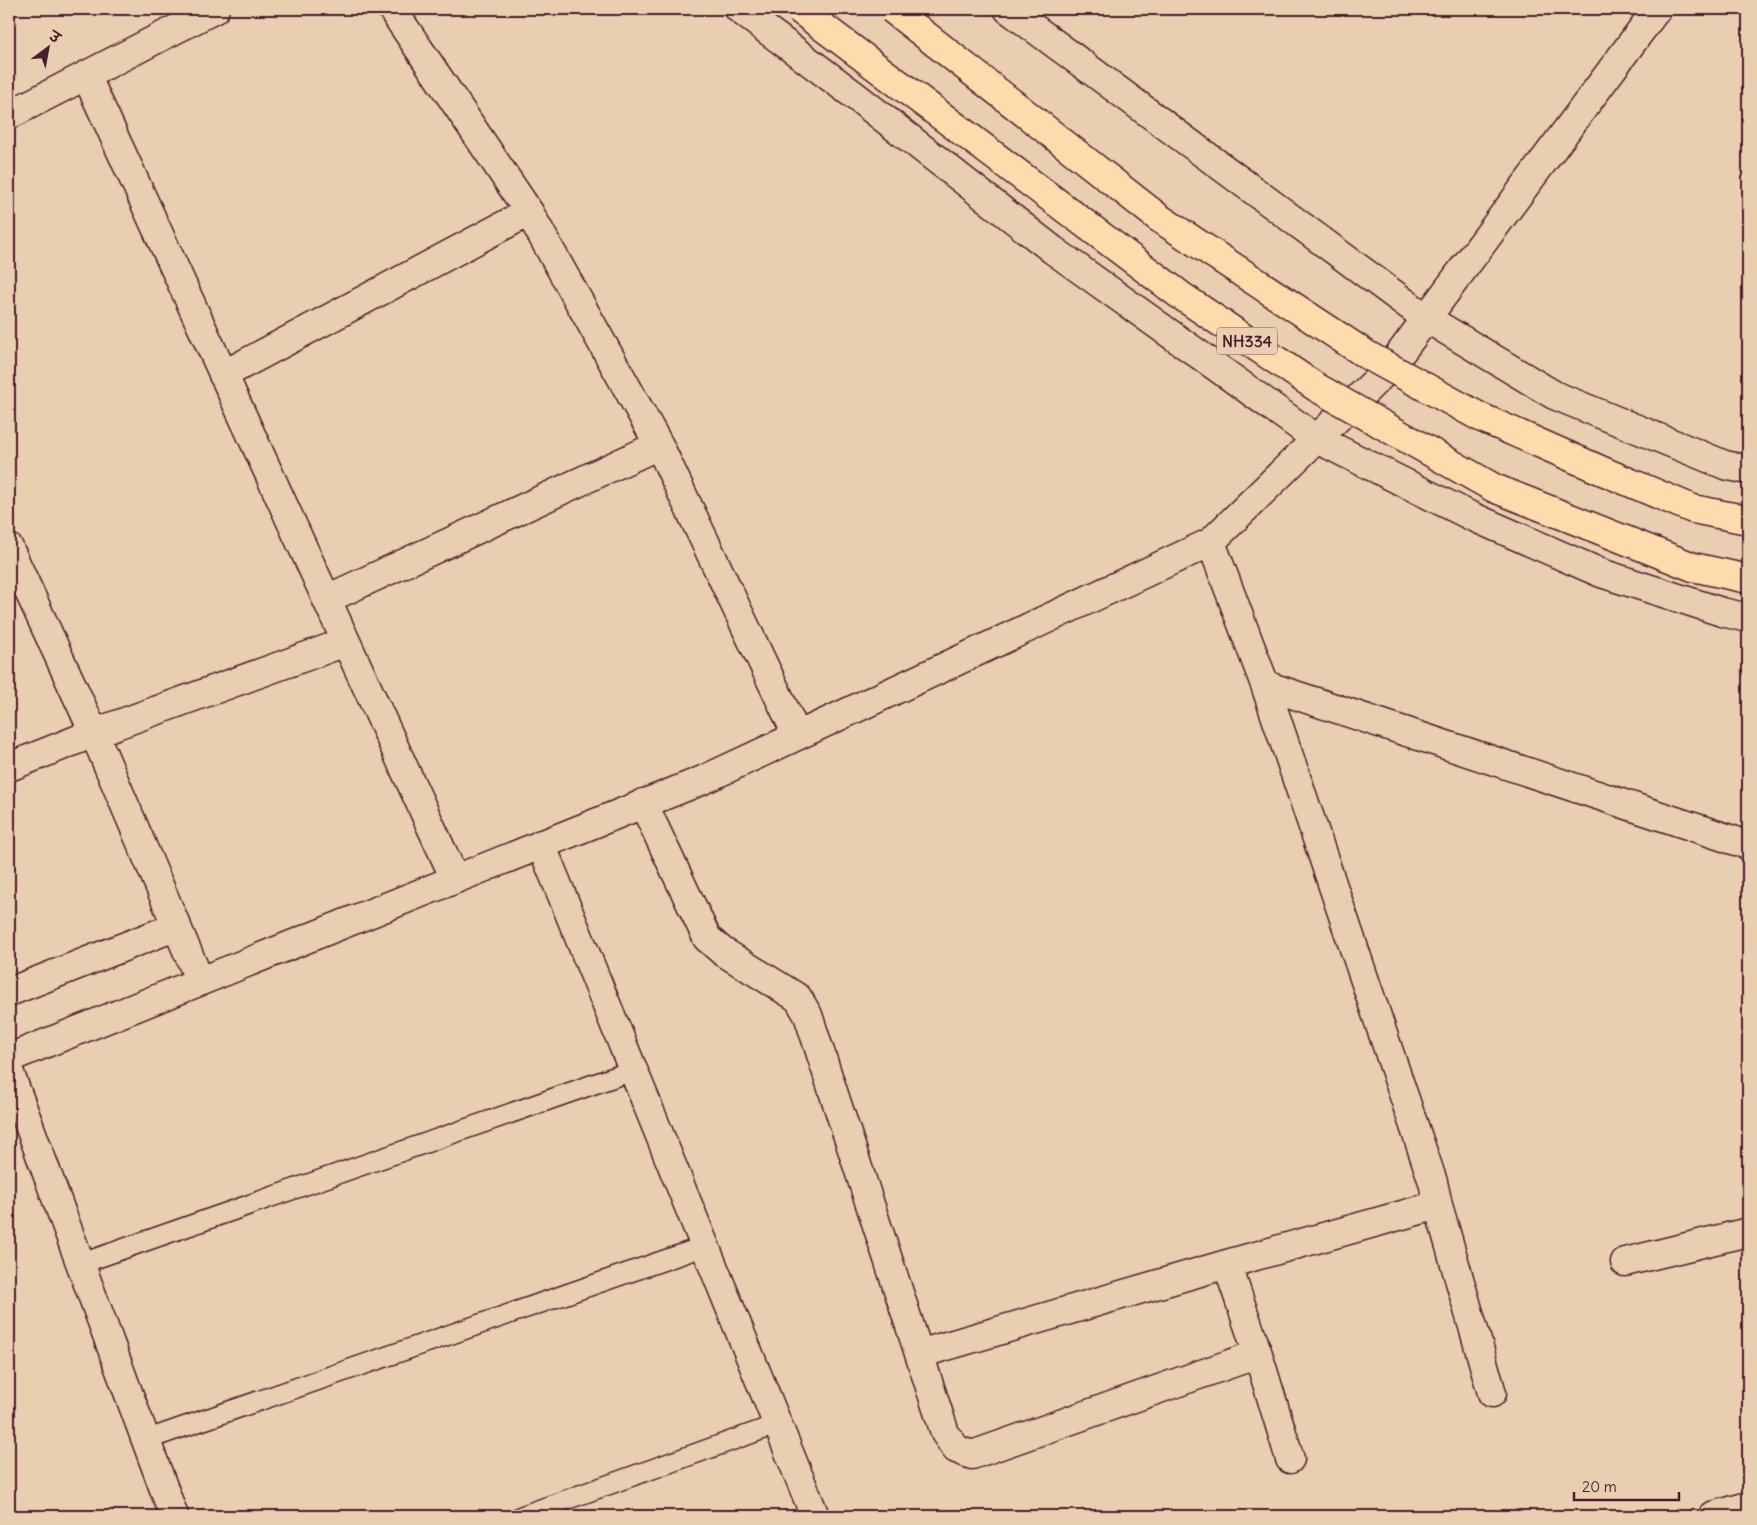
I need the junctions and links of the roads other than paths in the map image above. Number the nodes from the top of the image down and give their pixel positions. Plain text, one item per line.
1 (215, 9) edge
2 (392, 9) edge
3 (739, 9) edge
4 (798, 9) edge
5 (892, 9) edge
6 (1008, 9) edge
7 (1657, 9) edge
8 (86, 75) junction
9 (9, 115) edge
10 (529, 212) junction
11 (1426, 318) junction
12 (223, 375) junction
13 (1317, 439) junction
14 (659, 445) junction
15 (1748, 470) edge
16 (1748, 520) edge
17 (1211, 542) junction
18 (9, 548) edge
19 (1748, 579) edge
20 (327, 599) junction
21 (1748, 618) edge
22 (346, 642) junction
23 (1265, 686) junction
24 (94, 733) junction
25 (797, 735) junction
26 (9, 767) edge
27 (643, 803) junction
28 (541, 844) junction
29 (1748, 845) edge
30 (455, 879) junction
31 (177, 926) junction
32 (200, 982) junction
33 (9, 992) edge
34 (9, 1058) edge
35 (634, 1070) junction
36 (9, 1071) edge
37 (1438, 1205) junction
38 (1748, 1232) edge
39 (705, 1246) junction
40 (1625, 1262) dead end
41 (80, 1264) junction
42 (1227, 1264) junction
43 (919, 1354) junction
44 (1258, 1354) junction
45 (1492, 1393) dead end
46 (778, 1424) junction
47 (146, 1440) junction
48 (1290, 1459) dead end
49 (1748, 1506) edge
50 (174, 1516) edge
51 (521, 1516) edge
52 (816, 1516) edge
53 (1713, 1516) edge

1 - 8 street
2 - 10 street
3 - 13 street
4 - 19 highway, NH334, bridge
5 - 16 highway, bridge
6 - 11 street
7 - 11 street
8 - 9 street
8 - 12 street
10 - 12 street
10 - 14 street
11 - 13 street
11 - 15 street
12 - 20 street
13 - 17 street
13 - 21 street
14 - 20 street
14 - 25 street
17 - 23 street
17 - 25 street
18 - 24 street
20 - 22 street
22 - 24 street
22 - 30 street
23 - 29 street
23 - 37 street
24 - 26 street
24 - 31 street
25 - 27 street
27 - 28 street
27 - 43 street
28 - 30 street
28 - 35 street
30 - 32 street
31 - 32 street
31 - 33 street
32 - 34 street
35 - 39 street
35 - 41 lane
36 - 41 street
37 - 42 street
37 - 45 street
38 - 40 street
39 - 46 street
39 - 47 lane
41 - 47 street
42 - 43 street
42 - 44 street
43 - 44 street
44 - 48 street
46 - 51 lane
46 - 52 street
47 - 50 street
49 - 53 street

